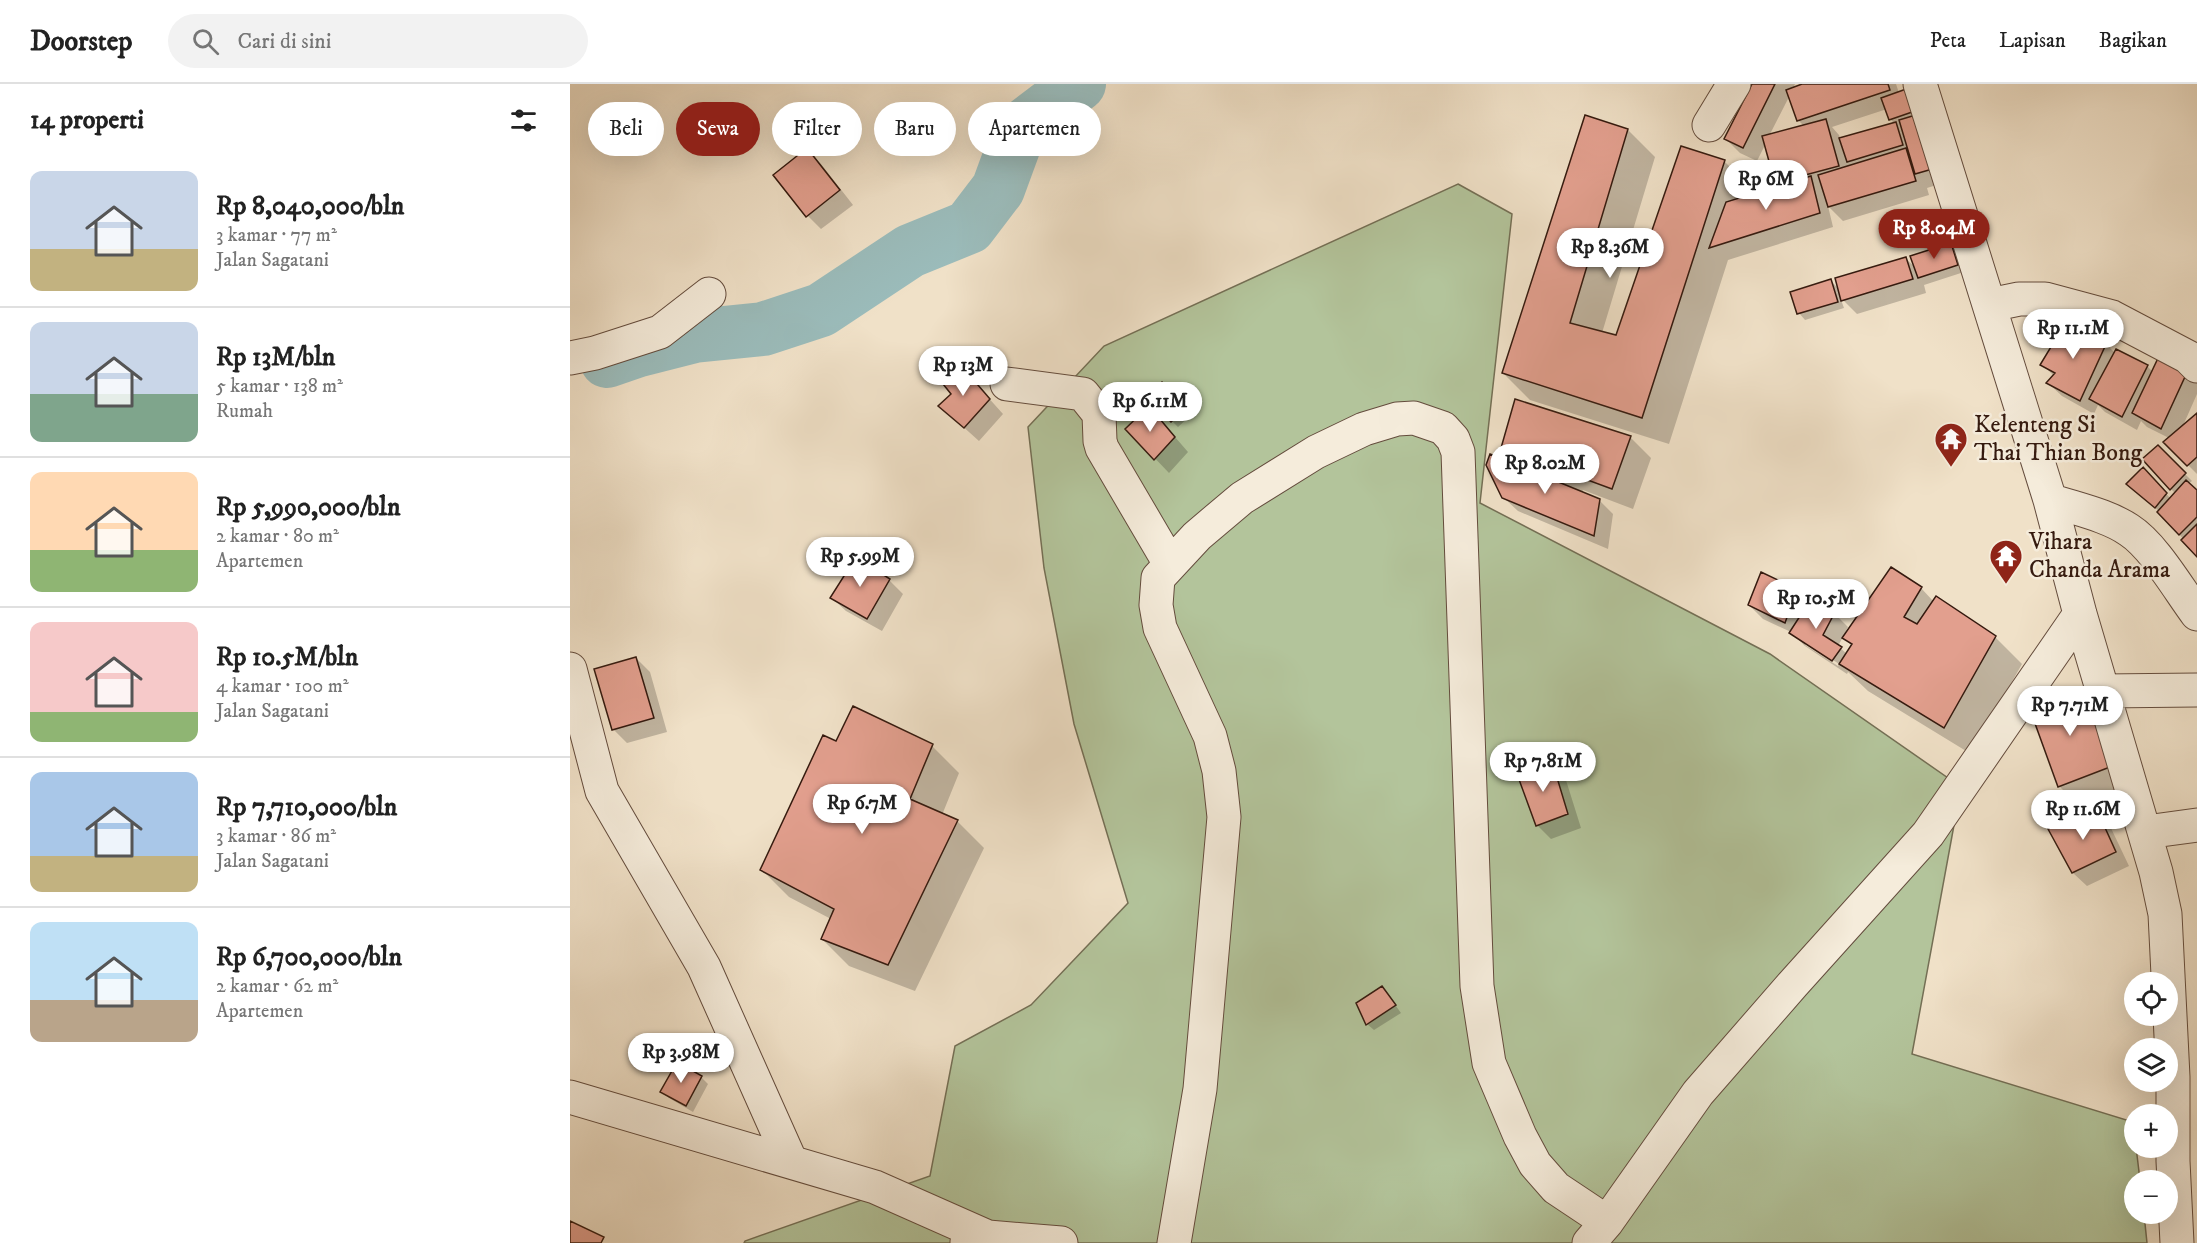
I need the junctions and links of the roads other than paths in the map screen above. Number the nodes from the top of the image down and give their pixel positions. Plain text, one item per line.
1 (1734, 84) edge
2 (1920, 84) edge
3 (1709, 125) dead end
4 (709, 294) dead end
5 (1990, 305) junction
6 (570, 358) edge
7 (2197, 366) edge
8 (1007, 384) dead end
9 (2050, 500) junction
10 (1170, 564) junction
11 (2080, 614) junction
12 (2197, 614) edge
13 (570, 669) edge
14 (2197, 690) edge
15 (2103, 691) junction
16 (2197, 825) edge
17 (2146, 832) junction
18 (2185, 1073) edge
19 (570, 1097) edge
20 (2173, 1161) junction
21 (791, 1162) junction
22 (2197, 1191) edge
23 (1598, 1232) edge
24 (977, 1240) edge
25 (1060, 1243) edge
26 (1174, 1243) edge
27 (2177, 1243) edge

1 - 3 street
2 - 5 street
4 - 6 street
5 - 7 street
5 - 9 street
8 - 10 street
9 - 11 street
9 - 12 street
10 - 23 street
10 - 26 street
11 - 15 street
11 - 23 street
13 - 21 street
14 - 15 street
15 - 17 street
16 - 17 street
17 - 18 street
18 - 20 street
19 - 21 street
20 - 22 street
20 - 27 street
21 - 24 street
24 - 25 street

